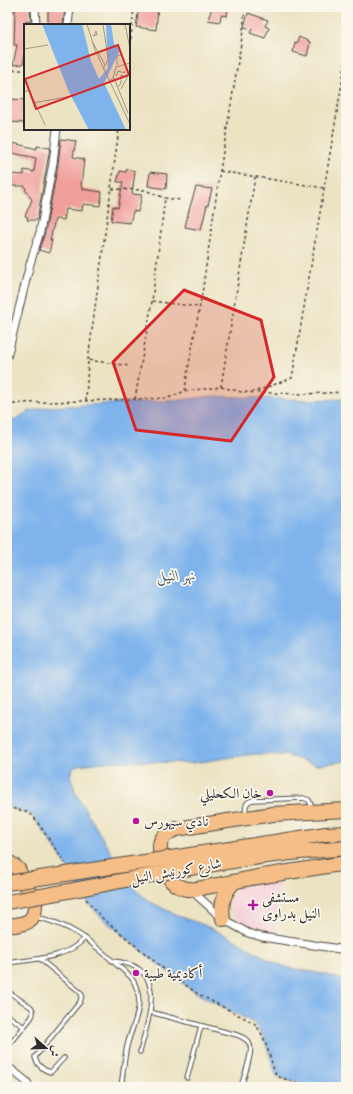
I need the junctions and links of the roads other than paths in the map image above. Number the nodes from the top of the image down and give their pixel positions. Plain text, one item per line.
1 (12, 7) edge
2 (35, 7) edge
3 (70, 7) edge
4 (7, 9) edge
5 (36, 24) edge
6 (68, 24) edge
7 (57, 130) edge
8 (7, 357) edge
9 (346, 810) edge
10 (346, 833) edge
11 (346, 848) edge
12 (7, 861) edge
13 (346, 863) edge
14 (234, 882) junction
15 (7, 883) edge
16 (190, 890) junction
17 (7, 902) edge
18 (33, 917) junction
19 (223, 919) junction
20 (7, 926) edge
21 (85, 938) junction
22 (346, 950) edge
23 (40, 959) junction
24 (111, 961) junction
25 (7, 963) edge
26 (7, 991) edge
27 (150, 1012) junction
28 (7, 1015) edge
29 (201, 1026) junction
30 (24, 1027) junction
31 (10, 1044) dead end
32 (140, 1052) dead end
33 (64, 1058) dead end
34 (7, 1066) edge
35 (188, 1078) dead end
36 (241, 1086) dead end
37 (29, 1087) edge
38 (121, 1087) edge

1 - 4 street
2 - 5 street
3 - 6 street
7 - 8 street
9 - 16 highway
10 - 15 highway, شارع كورنيش النيل, bridge
11 - 17 highway, شارع كورنيش النيل, bridge
12 - 18 highway
13 - 14 highway
14 - 16 highway
14 - 19 highway
16 - 19 street
18 - 20 highway
18 - 21 lane
19 - 22 street
21 - 23 lane
21 - 24 lane
23 - 25 lane
23 - 33 lane
24 - 27 lane
24 - 38 lane
26 - 30 lane
27 - 29 lane
27 - 32 lane
28 - 30 lane
29 - 35 lane
29 - 36 lane
30 - 31 lane
34 - 37 street

